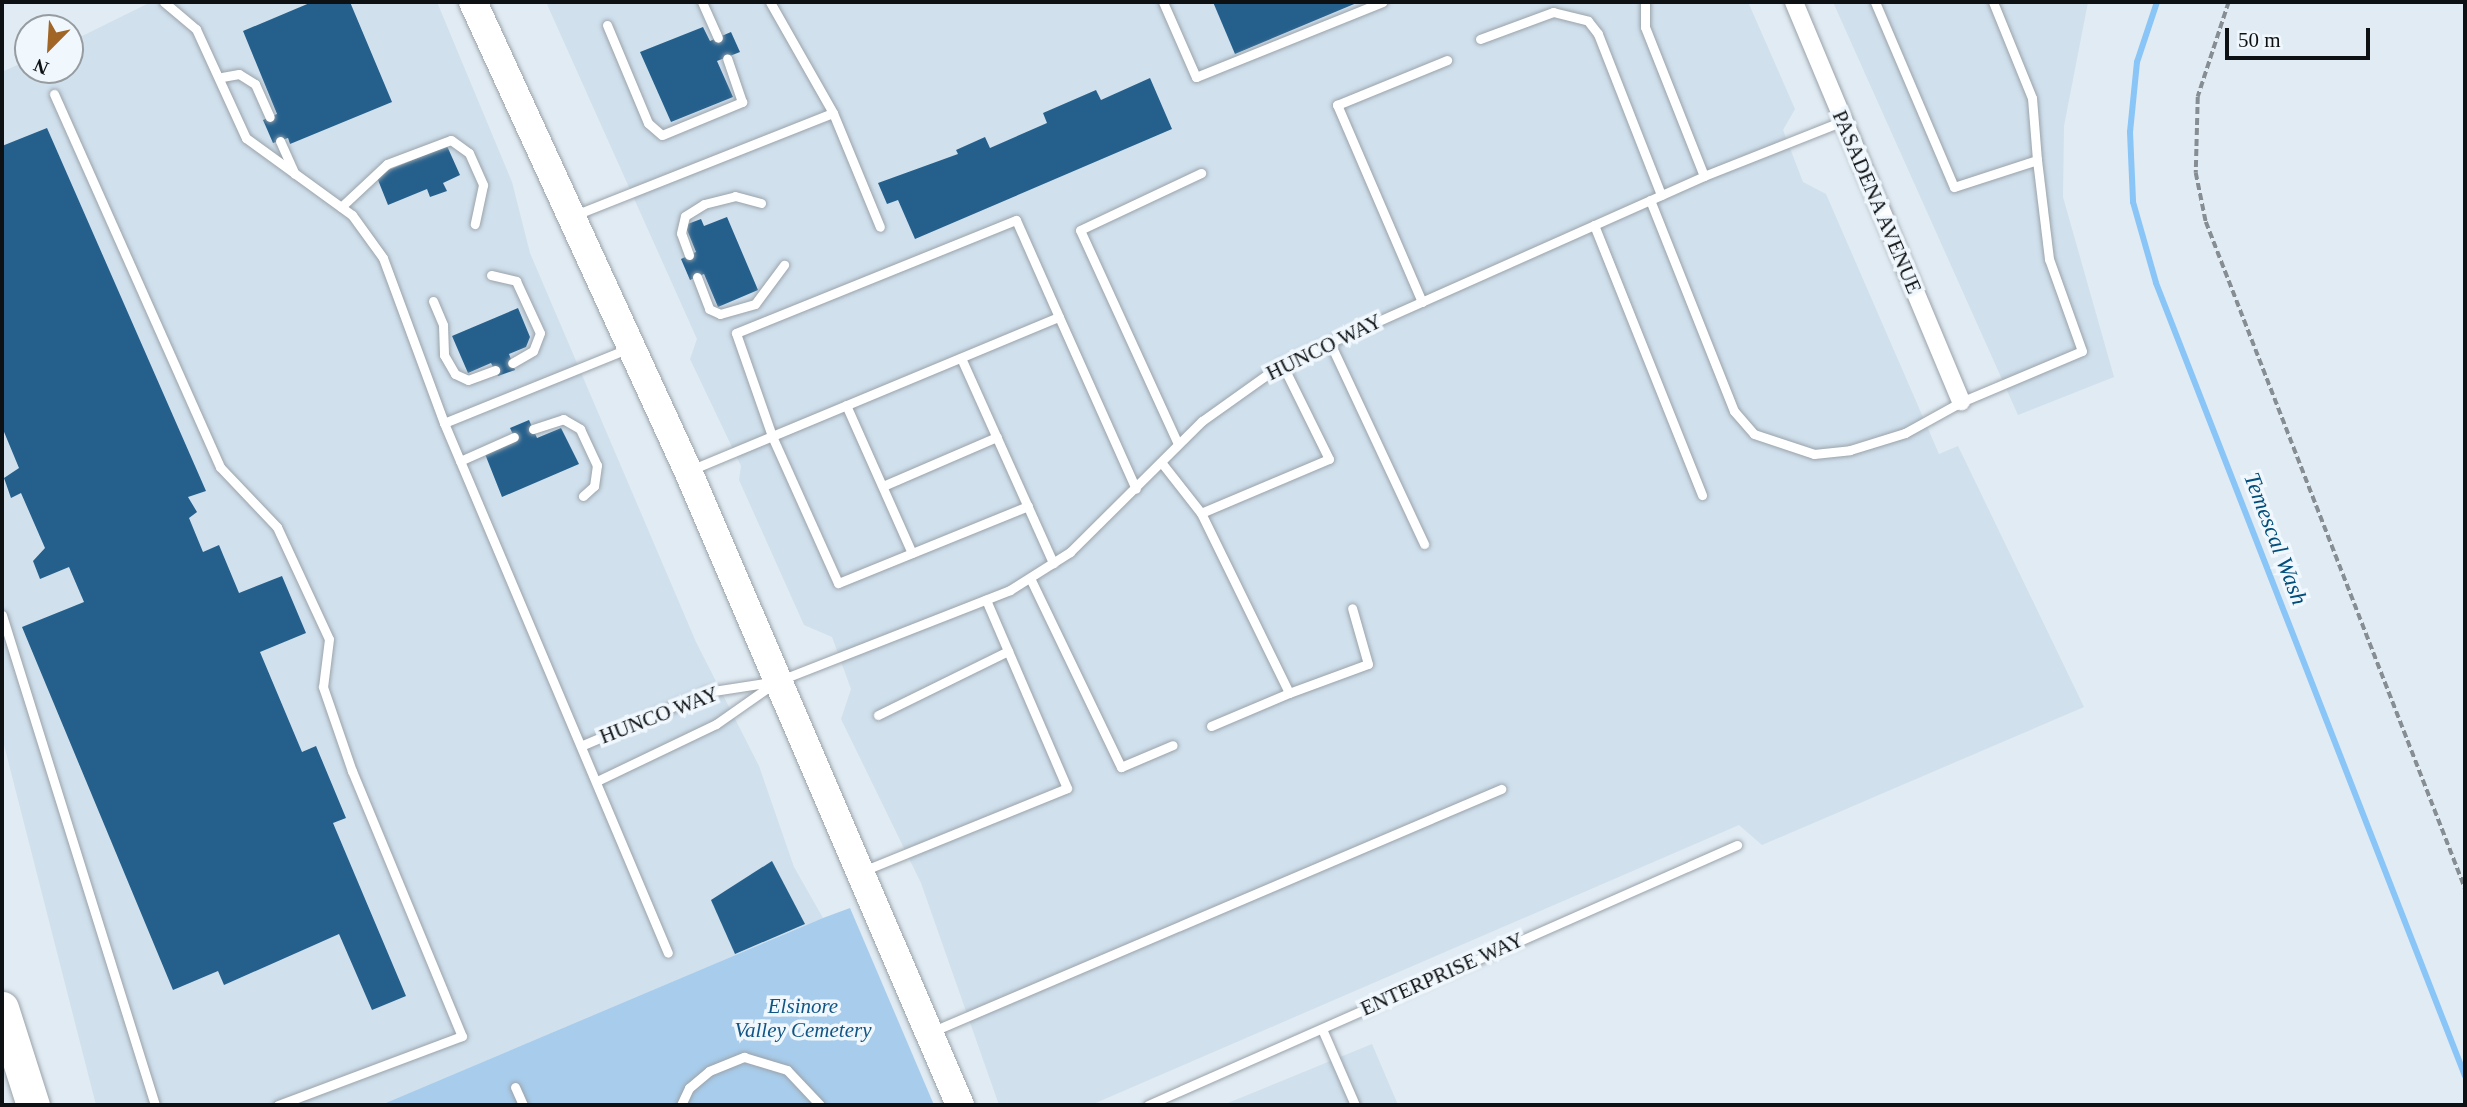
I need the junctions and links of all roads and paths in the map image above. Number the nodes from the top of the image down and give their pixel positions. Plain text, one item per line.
1 (164, 2) edge
2 (472, 2) edge
3 (702, 2) edge
4 (769, 2) edge
5 (1163, 2) edge
6 (1383, 2) edge
7 (1644, 2) edge
8 (1794, 2) edge
9 (1875, 2) edge
10 (1993, 2) edge
11 (2230, 2) edge
12 (607, 25) dead end
13 (718, 38) dead end
14 (1480, 39) dead end
15 (727, 58) dead end
16 (1447, 60) dead end
17 (222, 77) junction
18 (54, 94) dead end
19 (833, 113) junction
20 (270, 117) dead end
21 (1843, 121) junction
22 (280, 141) dead end
23 (2037, 160) junction
24 (1201, 173) dead end
25 (295, 175) junction
26 (1704, 176) junction
27 (1661, 195) junction
28 (1650, 200) junction
29 (761, 203) dead end
30 (341, 207) junction
31 (570, 216) junction
32 (475, 224) dead end
33 (1594, 225) junction
34 (880, 227) dead end
35 (689, 255) dead end
36 (784, 265) dead end
37 (491, 275) dead end
38 (697, 276) dead end
39 (433, 301) dead end
40 (1422, 302) junction
41 (1059, 317) junction
42 (1330, 343) junction
43 (632, 347) junction
44 (961, 358) junction
45 (512, 363) dead end
46 (1282, 364) junction
47 (495, 370) dead end
48 (1961, 402) junction
49 (846, 405) junction
50 (444, 422) junction
51 (533, 429) dead end
52 (772, 436) junction
53 (514, 437) dead end
54 (997, 437) junction
55 (1178, 444) junction
56 (460, 461) junction
57 (1161, 462) junction
58 (688, 471) junction
59 (883, 486) junction
60 (1136, 489) junction
61 (1702, 495) dead end
62 (583, 496) dead end
63 (1028, 506) junction
64 (1201, 513) junction
65 (1424, 544) dead end
66 (912, 553) junction
67 (1054, 563) junction
68 (1030, 578) junction
69 (986, 600) junction
70 (1352, 608) dead end
71 (2, 615) edge
72 (1008, 651) junction
73 (778, 681) junction
74 (1289, 693) junction
75 (878, 715) dead end
76 (1211, 726) dead end
77 (1173, 745) dead end
78 (583, 746) junction
79 (597, 781) junction
80 (1501, 789) dead end
81 (1737, 845) dead end
82 (862, 872) junction
83 (2465, 888) edge
84 (668, 953) dead end
85 (2, 1007) edge
86 (1322, 1029) junction
87 (930, 1033) junction
88 (515, 1087) dead end
89 (33, 1105) edge
90 (155, 1105) edge
91 (278, 1105) edge
92 (523, 1105) edge
93 (681, 1105) edge
94 (820, 1105) edge
95 (960, 1105) edge
96 (1148, 1105) edge
97 (1355, 1105) edge

1 - 17 lane
2 - 31 main road
3 - 13 lane
4 - 19 lane
5 - 6 lane
7 - 26 lane
8 - 21 street, PASADENA AVENUE
9 - 23 lane
10 - 23 lane
11 - 83 path
12 - 15 lane
14 - 27 lane
16 - 40 lane
17 - 20 lane
17 - 25 lane
18 - 91 lane
19 - 31 lane
19 - 34 lane
21 - 26 lane, HUNCO WAY
21 - 48 street, PASADENA AVENUE
22 - 25 lane
23 - 48 lane
24 - 55 lane
25 - 30 lane
26 - 27 lane, HUNCO WAY
27 - 28 lane, HUNCO WAY
28 - 33 lane, HUNCO WAY
28 - 48 lane
29 - 35 lane
30 - 32 lane
30 - 50 lane
31 - 43 main road
33 - 40 lane, HUNCO WAY
33 - 61 lane
36 - 38 lane
37 - 45 lane
39 - 47 lane
40 - 42 lane, HUNCO WAY
41 - 44 lane
41 - 52 lane
41 - 60 lane
42 - 46 lane, HUNCO WAY
42 - 65 lane
43 - 50 lane
43 - 58 main road
44 - 49 lane
44 - 54 lane
46 - 55 lane, HUNCO WAY
46 - 64 lane
49 - 52 lane
49 - 59 lane
50 - 56 lane
51 - 62 lane
52 - 58 lane
52 - 66 lane
53 - 56 lane
54 - 59 lane
54 - 63 lane
55 - 57 lane, HUNCO WAY
56 - 78 lane
57 - 60 lane, HUNCO WAY
57 - 64 lane
58 - 73 main road
59 - 66 lane
60 - 67 lane, HUNCO WAY
63 - 66 lane
63 - 67 lane
64 - 74 lane
67 - 68 lane, HUNCO WAY
68 - 69 lane, HUNCO WAY
68 - 77 lane
69 - 72 lane
69 - 73 lane, HUNCO WAY
70 - 74 lane
71 - 90 lane
72 - 75 lane
72 - 82 lane
73 - 78 lane, HUNCO WAY
73 - 79 lane, HUNCO WAY
73 - 82 main road
74 - 76 lane
78 - 79 lane
79 - 84 lane
80 - 87 lane
81 - 86 lane, ENTERPRISE WAY
82 - 87 main road
85 - 89 highway
86 - 96 lane, ENTERPRISE WAY
86 - 97 lane
87 - 95 main road
88 - 92 lane
93 - 94 lane

